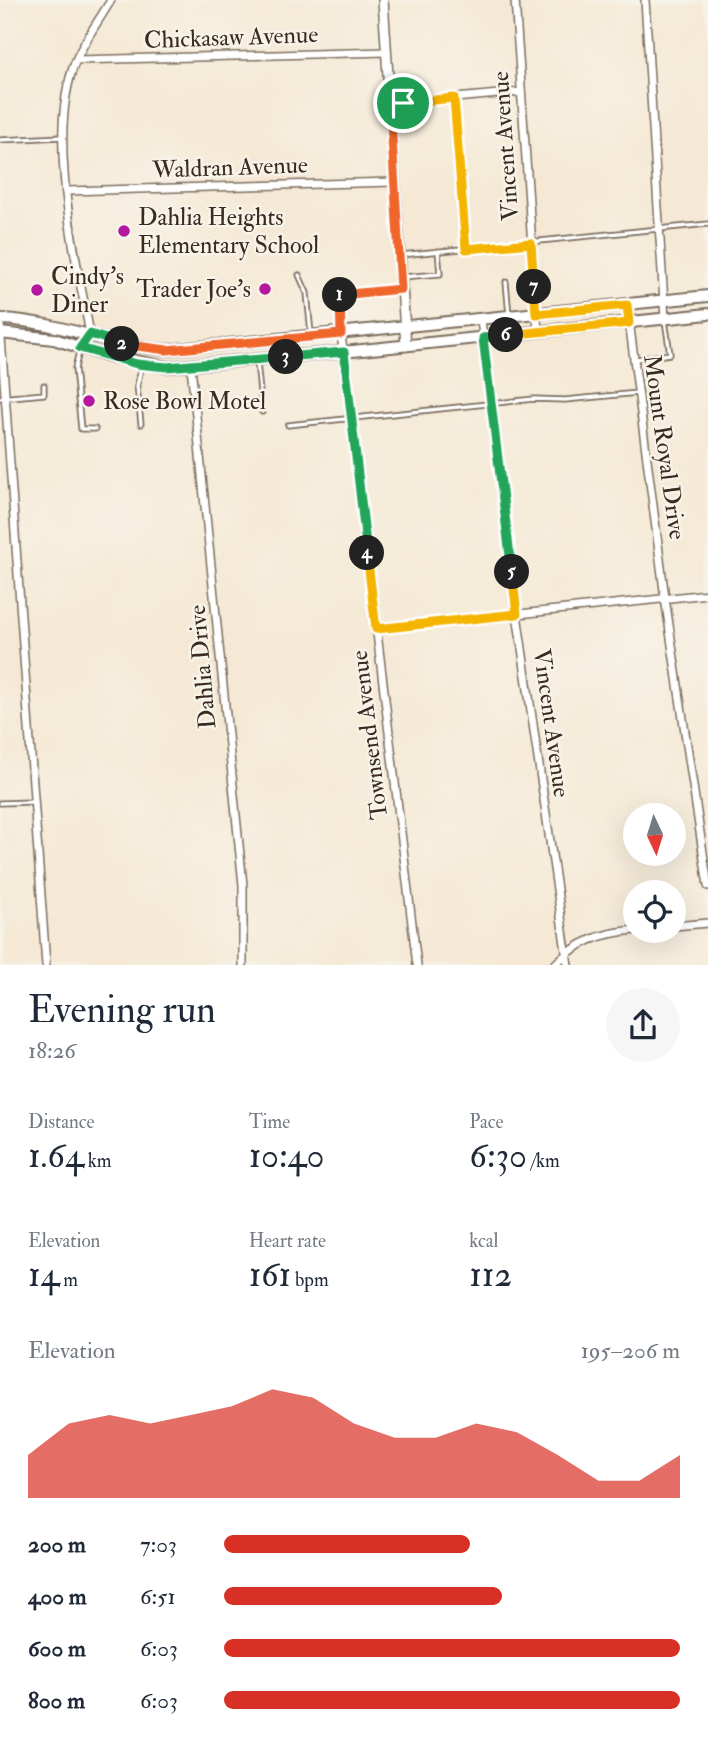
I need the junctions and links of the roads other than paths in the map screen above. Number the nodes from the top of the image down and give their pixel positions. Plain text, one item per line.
1 (111, 0) edge
2 (383, 0) edge
3 (515, 0) edge
4 (645, 0) edge
5 (387, 52) junction
6 (76, 60) junction
7 (521, 92) junction
8 (454, 98) junction
9 (390, 104) junction
10 (64, 136) junction
11 (0, 140) edge
12 (394, 182) junction
13 (67, 191) junction
14 (708, 224) edge
15 (659, 229) junction
16 (531, 243) junction
17 (466, 249) junction
18 (438, 251) junction
19 (399, 255) junction
20 (299, 275) dead end
21 (400, 277) junction
22 (506, 282) dead end
23 (401, 289) junction
24 (708, 296) edge
25 (663, 301) junction
26 (627, 305) junction
27 (536, 314) junction
28 (708, 314) edge
29 (509, 317) junction
30 (665, 319) junction
31 (481, 320) junction
32 (0, 321) edge
33 (629, 323) junction
34 (404, 328) junction
35 (538, 332) junction
36 (0, 333) edge
37 (90, 334) junction
38 (341, 334) junction
39 (311, 337) junction
40 (483, 338) junction
41 (406, 346) junction
42 (190, 347) junction
43 (80, 348) junction
44 (344, 352) junction
45 (257, 360) junction
46 (634, 360) junction
47 (142, 364) junction
48 (191, 366) junction
49 (44, 385) dead end
50 (638, 393) junction
51 (3, 397) edge
52 (491, 405) junction
53 (262, 412) dead end
54 (351, 419) junction
55 (4, 422) edge
56 (141, 424) dead end
57 (288, 425) dead end
58 (95, 429) dead end
59 (4, 445) edge
60 (708, 594) edge
61 (665, 598) junction
62 (517, 614) junction
63 (376, 629) junction
64 (34, 802) junction
65 (0, 803) edge
66 (708, 886) edge
67 (708, 923) edge
68 (686, 925) edge
69 (623, 931) edge
70 (565, 954) junction
71 (46, 965) edge
72 (243, 965) edge
73 (417, 965) edge
74 (554, 965) edge
75 (568, 965) edge

1 - 6 street
2 - 5 street
3 - 7 street, Vincent Avenue
4 - 15 street, Mount Royal Drive
5 - 6 street, Chickasaw Avenue
5 - 9 street
6 - 10 street
7 - 8 street
7 - 16 street, Vincent Avenue
8 - 9 street
8 - 17 lane
9 - 12 street
10 - 11 lane
10 - 13 street
12 - 13 street, Waldran Avenue
12 - 19 street
13 - 37 street
14 - 15 lane
15 - 16 lane
15 - 25 street, Mount Royal Drive
16 - 17 lane
16 - 27 street, Vincent Avenue
17 - 18 lane
18 - 19 lane
18 - 21 lane
19 - 21 street
20 - 39 lane
21 - 23 street
22 - 29 lane
23 - 34 street
23 - 38 lane
24 - 25 main road
25 - 26 main road
25 - 30 street, Mount Royal Drive
26 - 27 main road
26 - 33 street, Mount Royal Drive
27 - 29 main road
27 - 35 street, Vincent Avenue
28 - 30 main road
29 - 31 main road
30 - 33 main road
30 - 46 lane
31 - 34 main road
31 - 40 street, Vincent Avenue
32 - 36 street
32 - 37 main road
33 - 35 main road
33 - 46 street, Mount Royal Drive
34 - 38 main road
34 - 41 street
35 - 40 main road
36 - 43 main road
36 - 51 street
37 - 42 main road
37 - 43 street
38 - 39 main road
38 - 44 street, Townsend Avenue
39 - 42 main road
40 - 41 main road
40 - 52 street, Vincent Avenue
41 - 44 main road
42 - 48 main road
43 - 47 main road
43 - 58 lane
44 - 45 main road
44 - 54 street, Townsend Avenue
45 - 48 main road
45 - 53 lane
46 - 50 street, Mount Royal Drive
47 - 48 main road
47 - 56 lane
48 - 72 street, Dahlia Drive
49 - 51 lane
50 - 52 lane
50 - 61 street, Mount Royal Drive
51 - 55 street
52 - 54 lane
52 - 62 street, Vincent Avenue
54 - 57 lane
54 - 63 street, Townsend Avenue
55 - 59 street
59 - 64 street
60 - 61 street
61 - 62 street
61 - 66 street, Mount Royal Drive
62 - 63 street
62 - 70 street, Vincent Avenue
63 - 73 street, Townsend Avenue
64 - 65 lane
64 - 71 street
67 - 68 street
69 - 70 street
70 - 74 street
70 - 75 street, Vincent Avenue

